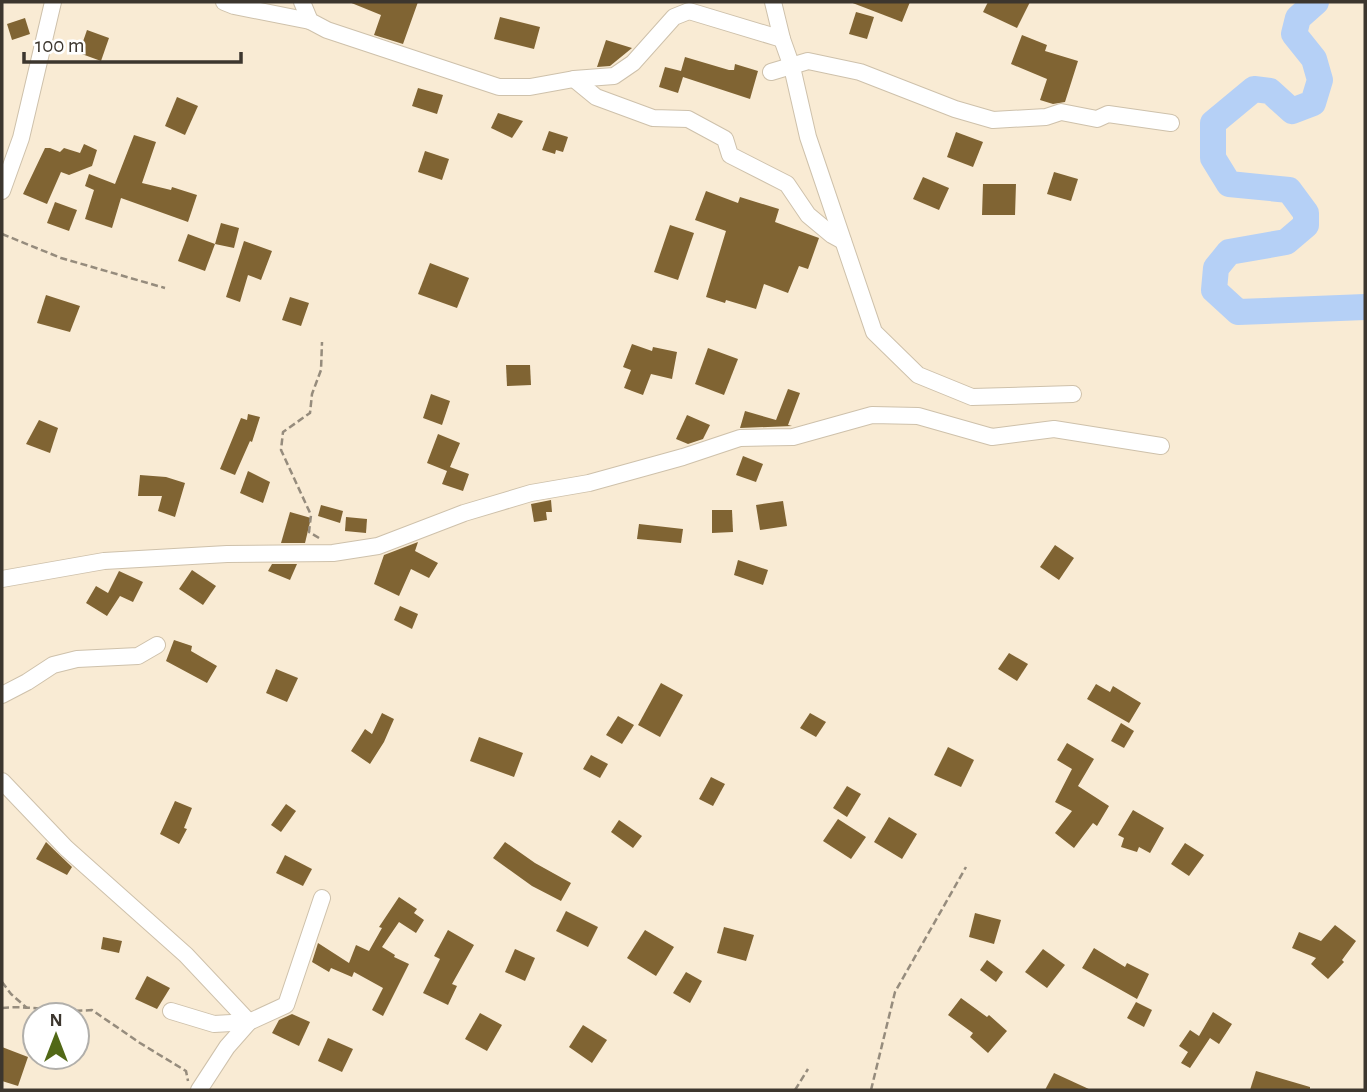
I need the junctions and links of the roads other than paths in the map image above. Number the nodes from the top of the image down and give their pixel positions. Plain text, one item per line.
1 (53, 2) edge
2 (223, 2) edge
3 (302, 2) edge
4 (774, 2) edge
5 (310, 21) junction
6 (782, 39) junction
7 (792, 67) junction
8 (771, 72) dead end
9 (574, 79) junction
10 (1171, 123) dead end
11 (2, 191) edge
12 (843, 241) junction
13 (1073, 394) dead end
14 (1161, 446) dead end
15 (2, 579) edge
16 (158, 645) dead end
17 (2, 695) edge
18 (2, 782) edge
19 (322, 898) dead end
20 (171, 1011) dead end
21 (249, 1023) junction
22 (199, 1090) edge

1 - 11 street
2 - 5 street
3 - 5 street
4 - 6 street
5 - 9 street
6 - 7 street
6 - 9 street
7 - 8 street
7 - 10 street
7 - 12 street
9 - 12 street
12 - 13 street
14 - 15 street
16 - 17 street
18 - 21 street
19 - 21 street
20 - 21 street
21 - 22 street

